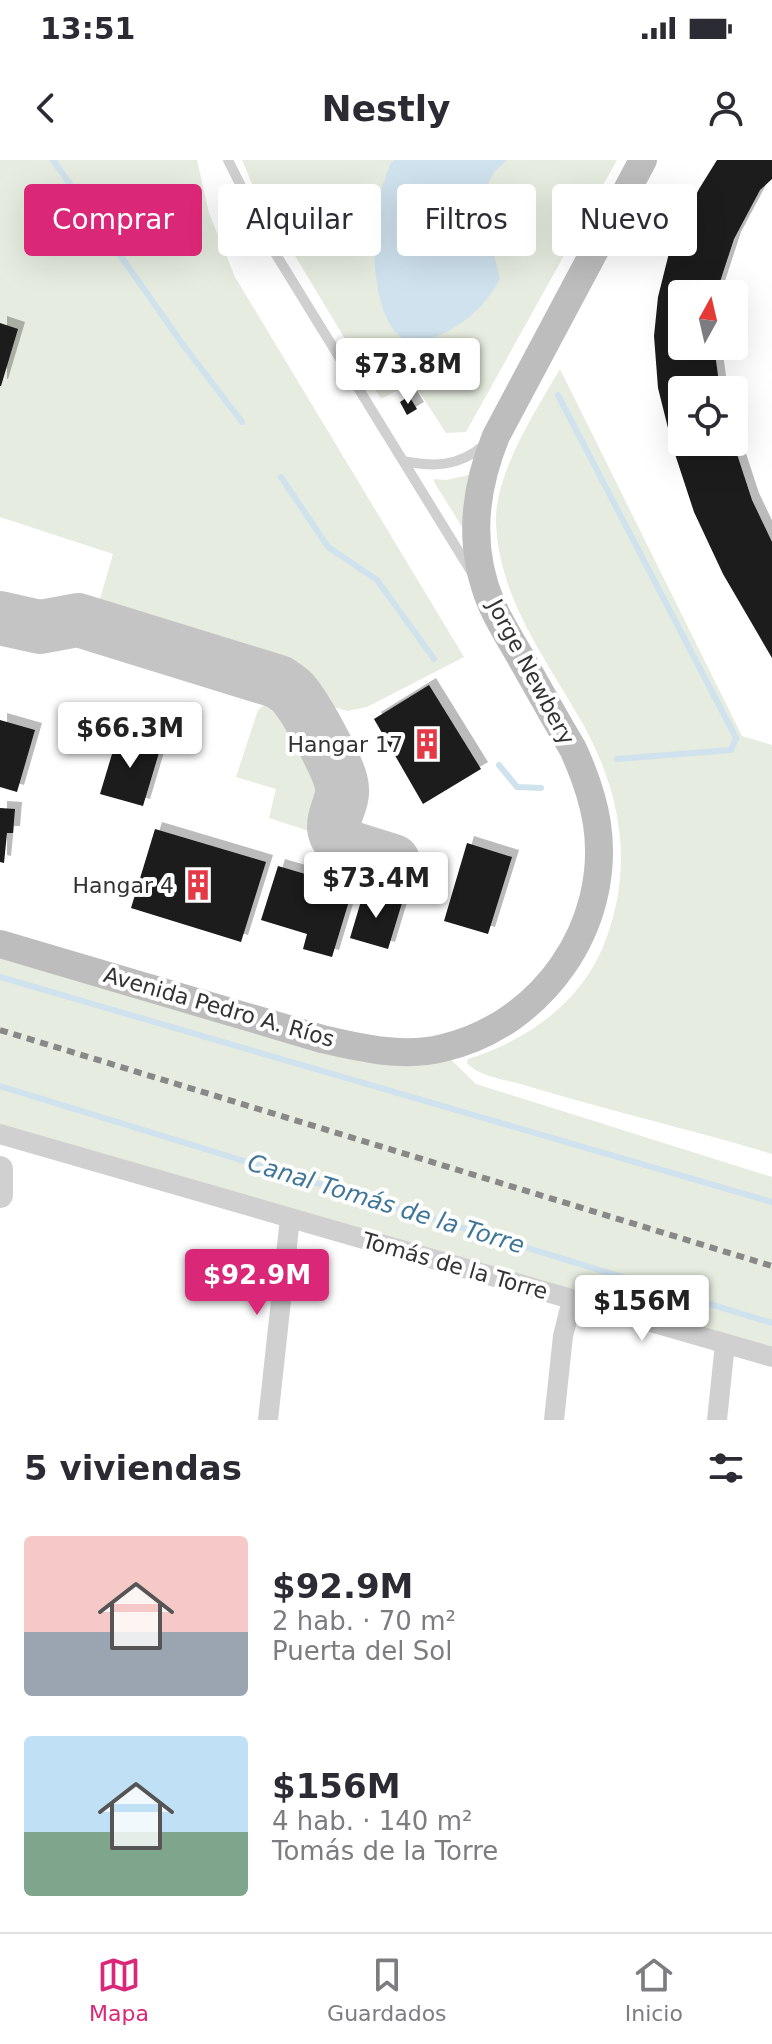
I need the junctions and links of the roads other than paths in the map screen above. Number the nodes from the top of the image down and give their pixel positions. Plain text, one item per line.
1 (228, 160) edge
2 (643, 160) edge
3 (496, 436) junction
4 (403, 461) junction
5 (492, 605) junction
6 (0, 944) edge
7 (440, 1049) joint
8 (0, 1134) edge
9 (0, 1169) edge
10 (0, 1195) edge
11 (290, 1218) junction
12 (572, 1300) junction
13 (725, 1344) junction
14 (772, 1357) edge
15 (268, 1420) edge
16 (554, 1420) edge
17 (717, 1420) edge

1 - 4 lane
2 - 3 main road, Jorge Newbery
3 - 4 lane
3 - 5 main road, Jorge Newbery
4 - 5 lane
5 - 7 main road, Jorge Newbery
6 - 7 main road, Avenida Pedro A. Ríos
8 - 11 street, Tomás de la Torre
9 - 10 street
11 - 12 street, Tomás de la Torre
11 - 15 street
12 - 13 street, Tomás de la Torre
12 - 16 street
13 - 14 street, Tomás de la Torre
13 - 17 street

